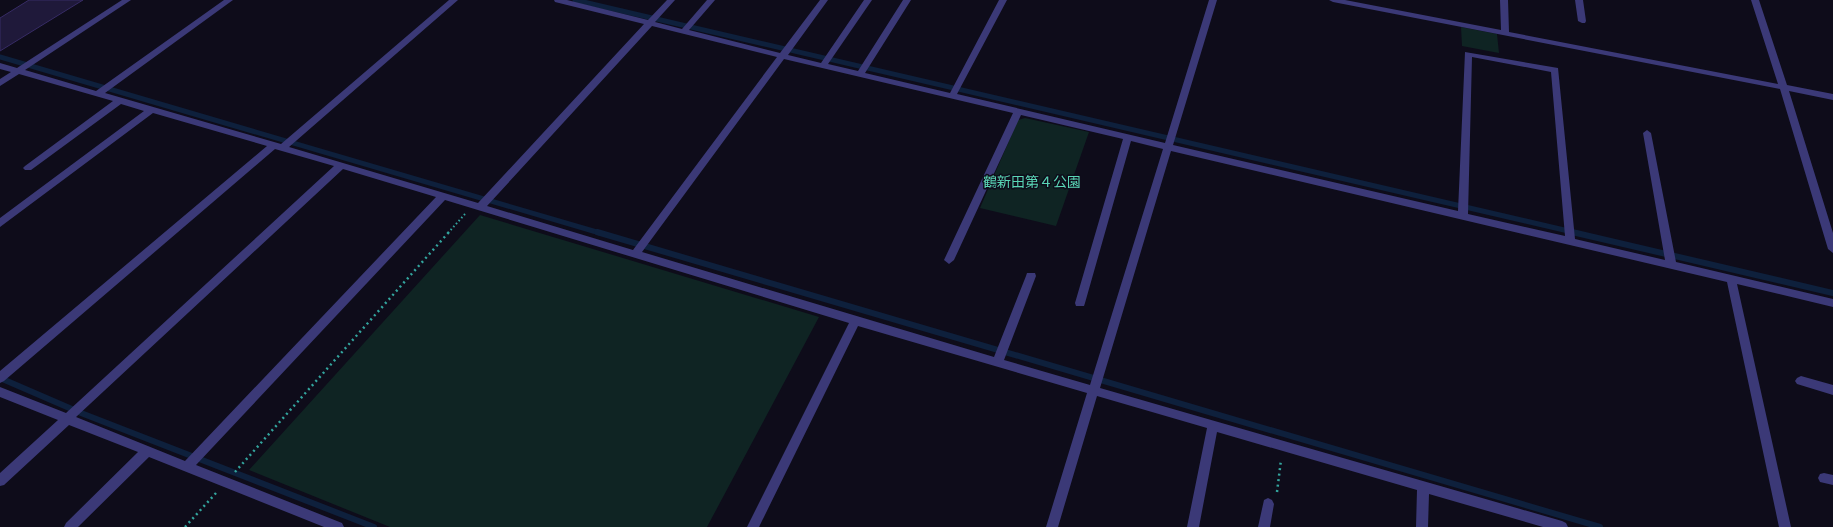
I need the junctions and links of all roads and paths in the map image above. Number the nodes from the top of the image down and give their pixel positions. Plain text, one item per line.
1 (127, 0) edge
2 (229, 0) edge
3 (454, 0) edge
4 (558, 0) edge
5 (671, 0) edge
6 (711, 0) edge
7 (824, 0) edge
8 (868, 0) edge
9 (908, 0) edge
10 (1003, 0) edge
11 (1212, 0) edge
12 (1333, 0) edge
13 (1504, 0) edge
14 (1579, 0) edge
15 (1755, 0) edge
16 (652, 20) junction
17 (1582, 21) dead end
18 (686, 29) junction
19 (1505, 33) junction
20 (786, 52) junction
21 (826, 62) junction
22 (0, 66) edge
23 (25, 67) junction
24 (863, 70) junction
25 (0, 83) edge
26 (1784, 88) junction
27 (104, 90) junction
28 (954, 92) junction
29 (1833, 97) edge
30 (119, 100) junction
31 (151, 110) junction
32 (1018, 112) junction
33 (1647, 133) dead end
34 (1128, 136) junction
35 (1170, 141) junction
36 (283, 144) junction
37 (341, 165) junction
38 (28, 168) dead end
39 (444, 196) junction
40 (481, 203) junction
41 (1463, 209) junction
42 (0, 223) edge
43 (1570, 234) junction
44 (1833, 249) edge
45 (637, 252) junction
46 (1669, 258) junction
47 (949, 260) dead end
48 (1031, 276) dead end
49 (1731, 279) junction
50 (1080, 303) dead end
51 (1833, 303) edge
52 (855, 321) junction
53 (1001, 354) junction
54 (2, 376) edge
55 (1096, 381) junction
56 (1801, 381) dead end
57 (1833, 390) edge
58 (0, 392) edge
59 (73, 413) junction
60 (1213, 425) junction
61 (1283, 445) junction
62 (147, 450) junction
63 (190, 464) junction
64 (238, 468) dead end
65 (0, 481) edge
66 (226, 482) junction
67 (1423, 487) junction
68 (1268, 504) joint
69 (70, 527) edge
70 (185, 527) edge
71 (338, 527) edge
72 (753, 527) edge
73 (1052, 527) edge
74 (1193, 527) edge
75 (1264, 527) edge
76 (1422, 527) edge
77 (1562, 527) edge
78 (1785, 527) edge

1 - 23 street
2 - 27 street
3 - 36 street
4 - 16 street
5 - 16 street
6 - 18 street
7 - 20 street
8 - 21 street
9 - 24 street
10 - 28 street
11 - 35 street
12 - 19 street
13 - 19 street
14 - 17 street
15 - 26 street
16 - 18 street
16 - 40 street
18 - 20 street
19 - 26 street
20 - 21 street
20 - 45 street
21 - 24 street
22 - 23 street
23 - 25 street
23 - 27 street
24 - 28 street
26 - 29 street
26 - 44 street
27 - 30 street
28 - 32 street
30 - 31 street
30 - 38 street
31 - 36 street
31 - 42 street
32 - 34 street
32 - 47 street
33 - 46 street
34 - 35 street
34 - 50 street
35 - 41 street
35 - 55 street
36 - 37 street
36 - 54 street
37 - 39 street
37 - 59 street
39 - 40 street
39 - 63 street
40 - 45 street
40 - 64 path
41 - 43 street
41 - 43 street
43 - 46 street
45 - 52 street
46 - 49 street
48 - 53 street
49 - 51 street
49 - 78 street
52 - 53 street
52 - 72 street
53 - 55 street
55 - 60 street
55 - 73 street
56 - 57 street
58 - 59 street
59 - 62 street
59 - 65 street
60 - 61 street
60 - 74 street
61 - 67 street
61 - 68 path
62 - 63 street
62 - 69 street
63 - 66 street
66 - 70 path
66 - 71 street
67 - 76 street
67 - 77 street
68 - 75 street

